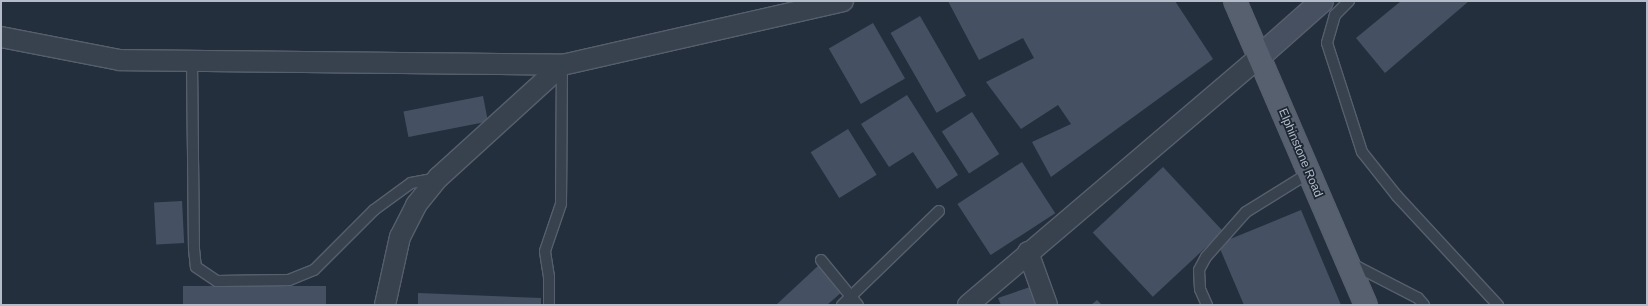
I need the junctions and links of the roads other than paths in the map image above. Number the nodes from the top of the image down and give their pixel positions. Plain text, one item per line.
1 (843, 1) edge
2 (1235, 1) edge
3 (1322, 1) edge
4 (1349, 1) edge
5 (1, 37) edge
6 (1259, 57) junction
7 (192, 61) junction
8 (562, 65) junction
9 (1309, 173) junction
10 (439, 177) junction
11 (939, 211) dead end
12 (1028, 252) junction
13 (821, 260) dead end
14 (1347, 262) junction
15 (851, 297) junction
16 (973, 303) edge
17 (385, 305) edge
18 (549, 305) edge
19 (842, 305) edge
20 (858, 305) edge
21 (1047, 305) edge
22 (1206, 305) edge
23 (1366, 305) edge
24 (1424, 305) edge
25 (1498, 305) edge

1 - 8 street
2 - 6 main road, Elphinstone Road
3 - 6 main road
4 - 25 lane
5 - 7 street
6 - 9 main road, Elphinstone Road
6 - 12 street
7 - 8 street
7 - 10 lane
8 - 10 street
8 - 18 lane
9 - 14 main road, Elphinstone Road
9 - 22 lane
10 - 17 street
11 - 15 lane
12 - 16 street
12 - 21 street
13 - 15 lane
14 - 23 main road, Elphinstone Road
14 - 24 lane
15 - 19 lane
15 - 20 lane

